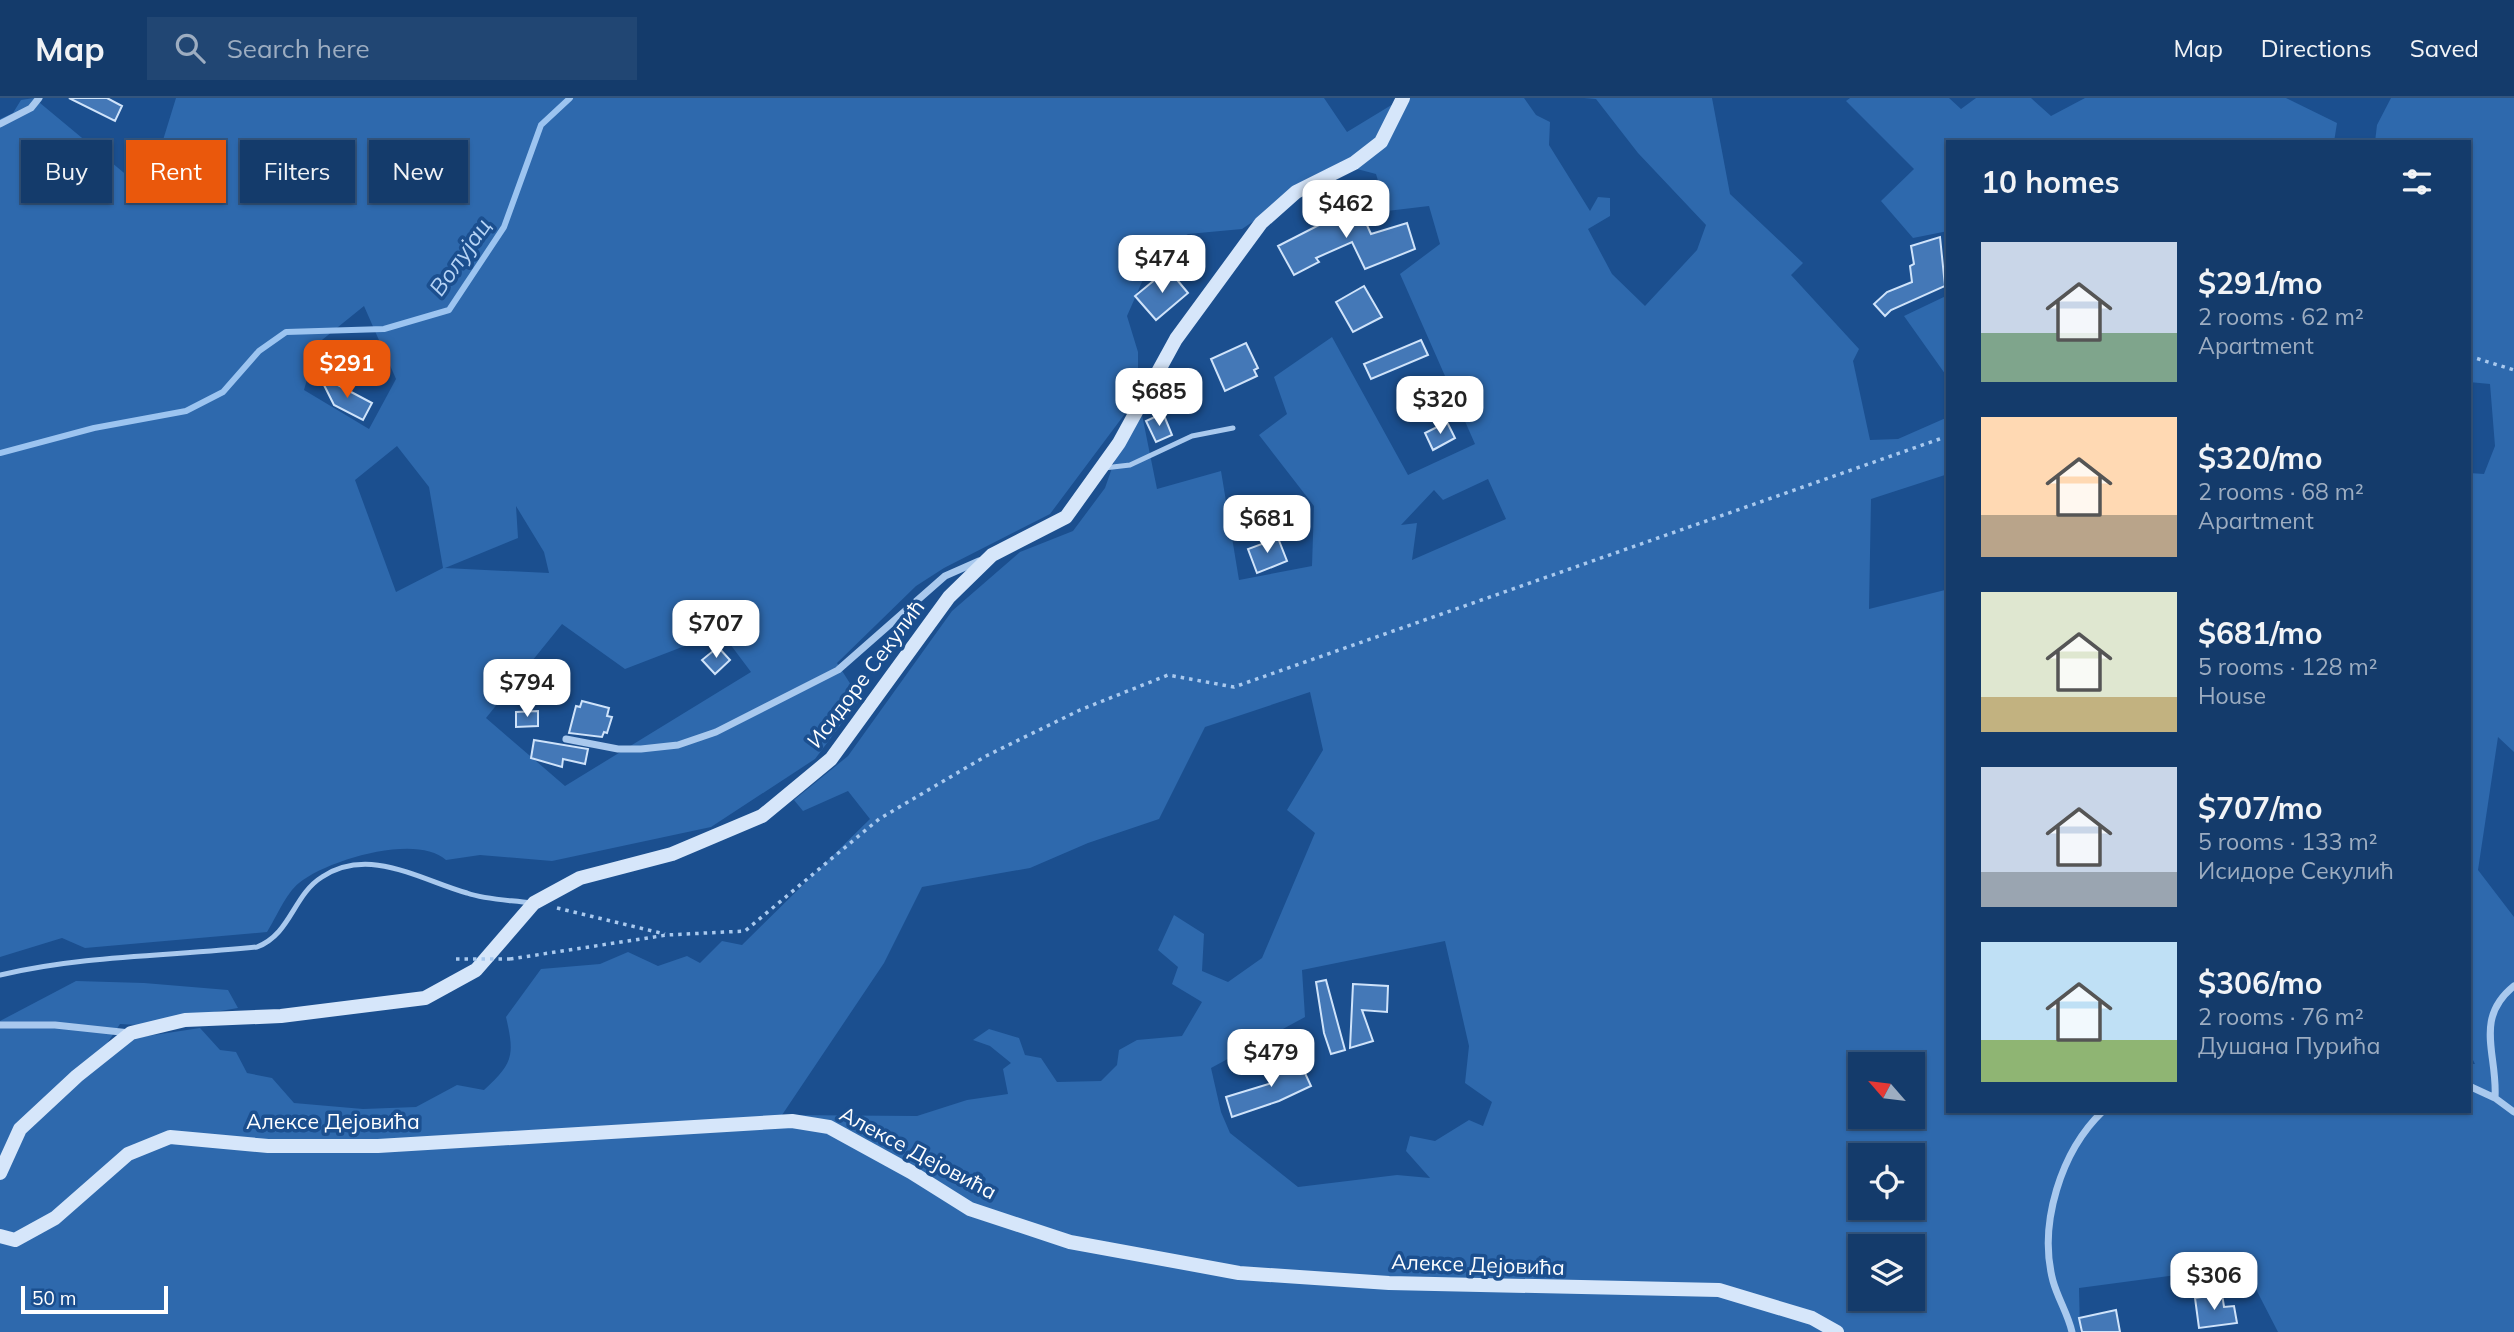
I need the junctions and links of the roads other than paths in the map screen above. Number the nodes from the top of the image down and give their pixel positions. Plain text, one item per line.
1 (39, 98) edge
2 (1403, 98) edge
3 (0, 124) edge
4 (1233, 428) dead end
5 (1101, 468) junction
6 (992, 555) junction
7 (566, 739) dead end
8 (534, 903) junction
9 (0, 975) edge
10 (2514, 986) edge
11 (0, 1025) edge
12 (131, 1033) junction
13 (2471, 1087) edge
14 (2494, 1098) junction
15 (2514, 1112) edge
16 (2101, 1113) edge
17 (0, 1173) edge
18 (0, 1237) edge
19 (1837, 1332) edge
20 (2072, 1332) edge

1 - 3 street
2 - 5 street, Исидоре Секулић
4 - 5 lane
5 - 6 street, Исидоре Секулић
6 - 7 street, Исидоре Секулић
6 - 8 street, Исидоре Секулић
8 - 9 lane
8 - 12 street
10 - 14 street
11 - 12 street
12 - 17 street
13 - 14 street
14 - 15 street
16 - 20 street
18 - 19 street, Алексе Дејовића

